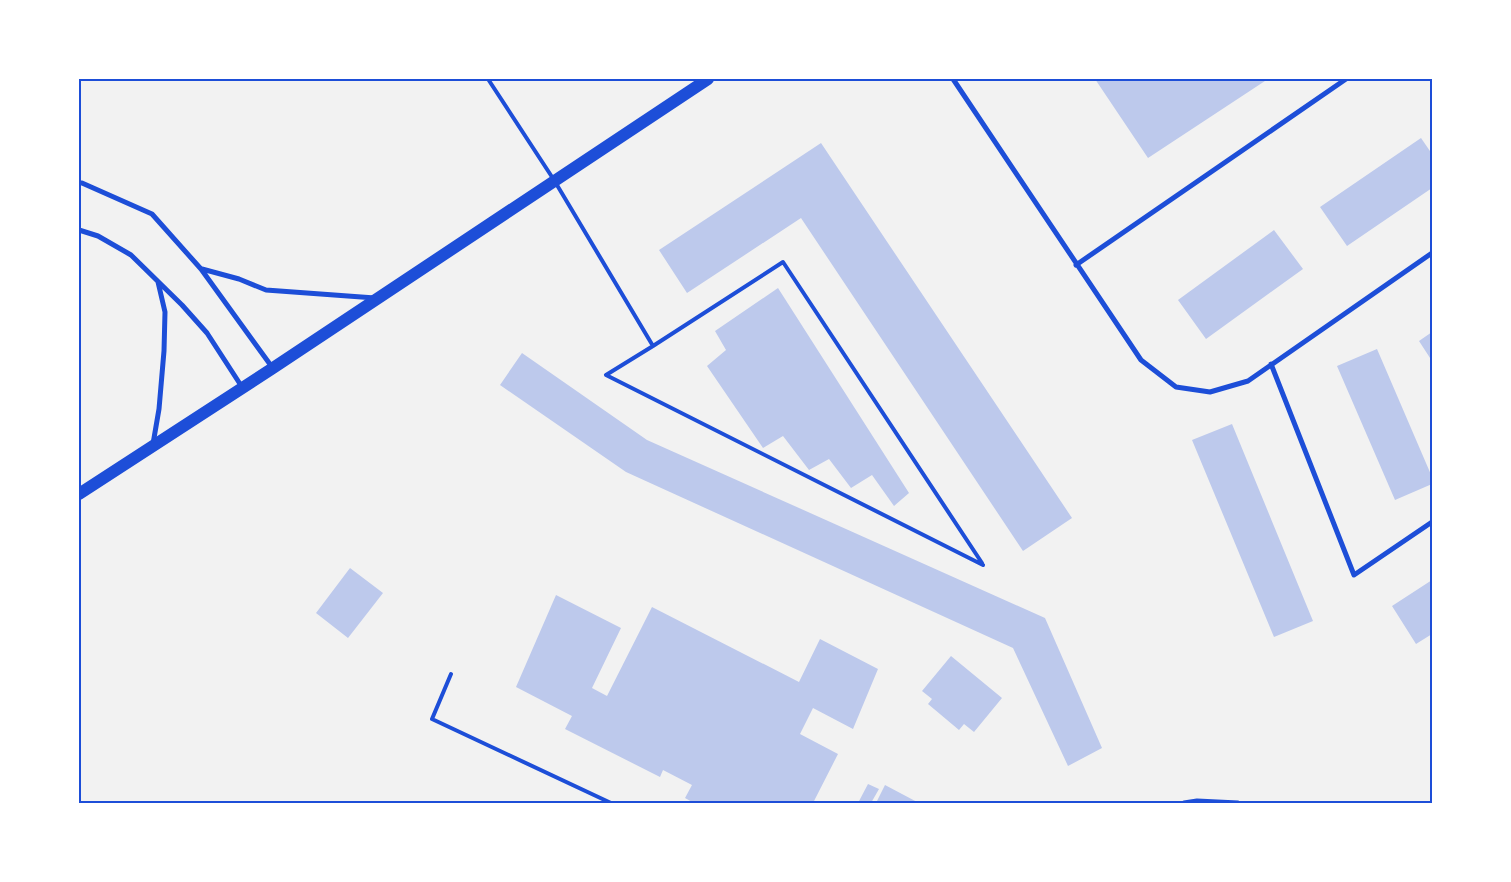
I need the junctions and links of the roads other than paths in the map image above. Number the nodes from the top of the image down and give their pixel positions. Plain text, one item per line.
1 (488, 79) edge
2 (708, 79) edge
3 (953, 79) edge
4 (1346, 79) edge
5 (554, 180) junction
6 (79, 183) edge
7 (79, 230) edge
8 (1432, 254) edge
9 (1076, 265) junction
10 (201, 269) junction
11 (158, 281) junction
12 (378, 298) junction
13 (653, 346) junction
14 (1271, 364) junction
15 (273, 368) junction
16 (242, 387) junction
17 (152, 446) junction
18 (79, 494) edge
19 (1432, 522) edge
20 (451, 674) dead end
21 (611, 803) edge
22 (1184, 803) edge
23 (1238, 803) edge

1 - 5 lane
2 - 5 main road
3 - 9 street
4 - 9 street
5 - 12 main road
5 - 13 lane
6 - 10 street
7 - 11 street
8 - 14 street
9 - 14 street
10 - 12 street
10 - 15 street
11 - 16 street
11 - 17 street
12 - 15 main road
13 - 13 lane
14 - 19 street
15 - 16 main road
16 - 17 main road
17 - 18 main road
20 - 21 lane
22 - 23 street

